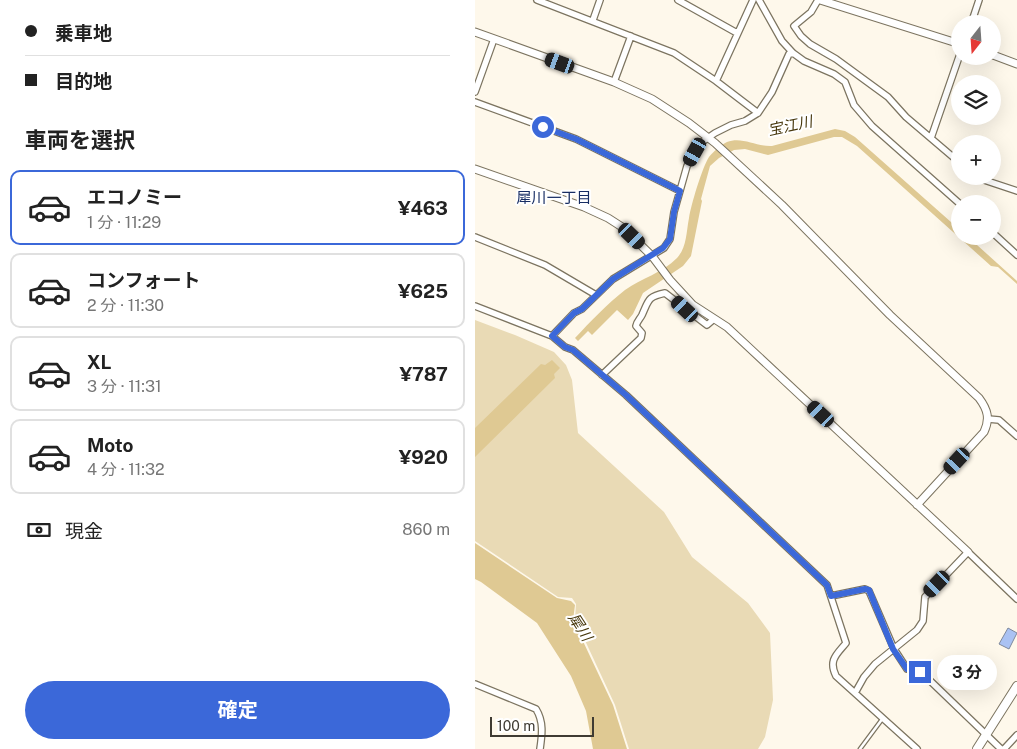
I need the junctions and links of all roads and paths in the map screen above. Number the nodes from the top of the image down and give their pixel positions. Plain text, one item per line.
1 (537, 0) edge
2 (600, 0) edge
3 (678, 0) edge
4 (753, 0) edge
5 (759, 0) edge
6 (819, 0) edge
7 (979, 0) edge
8 (974, 15) edge
9 (593, 20) junction
10 (475, 32) edge
11 (737, 33) junction
12 (631, 36) junction
13 (494, 39) junction
14 (951, 41) edge
15 (793, 53) junction
16 (1001, 58) edge
17 (1017, 64) edge
18 (956, 65) edge
19 (716, 80) junction
20 (614, 82) junction
21 (475, 92) edge
22 (475, 102) edge
23 (758, 113) junction
24 (707, 138) junction
25 (931, 138) junction
26 (951, 155) edge
27 (475, 169) edge
28 (999, 185) edge
29 (680, 191) junction
30 (1017, 191) edge
31 (951, 196) edge
32 (475, 237) edge
33 (1001, 240) edge
34 (1017, 255) edge
35 (653, 258) junction
36 (596, 295) junction
37 (475, 306) edge
38 (714, 319) junction
39 (552, 336) junction
40 (602, 375) junction
41 (988, 419) junction
42 (1017, 436) edge
43 (917, 505) junction
44 (968, 552) junction
45 (831, 596) junction
46 (1017, 599) edge
47 (893, 649) junction
48 (475, 686) edge
49 (1017, 686) edge
50 (855, 693) junction
51 (883, 718) junction
52 (986, 735) junction
53 (1017, 735) edge
54 (540, 749) edge
55 (860, 749) edge
56 (917, 749) edge
57 (977, 749) edge
58 (1003, 749) edge

1 - 9 street
2 - 9 street
3 - 11 street
4 - 11 street
5 - 15 street
6 - 14 street
6 - 25 street
7 - 8 street
9 - 12 street
10 - 13 street
11 - 19 street
12 - 19 street
12 - 20 street
13 - 20 street
13 - 21 street
15 - 23 street
15 - 31 street
16 - 17 street
18 - 25 street
19 - 23 street
20 - 24 street
22 - 29 street
23 - 24 street
24 - 29 street
24 - 41 street
25 - 26 street
27 - 35 street
28 - 30 street
29 - 35 street
32 - 36 street
33 - 34 street
35 - 36 street
35 - 38 street
36 - 39 street
37 - 39 street
38 - 40 street
38 - 43 street
39 - 40 street
40 - 45 street
41 - 42 street
41 - 43 street
43 - 44 street
44 - 46 street
44 - 47 street
45 - 47 street
45 - 50 street
47 - 50 street
47 - 52 street
48 - 54 street
49 - 52 main road
50 - 51 street
51 - 55 lane
51 - 56 street
52 - 57 main road
52 - 58 street
53 - 58 street

